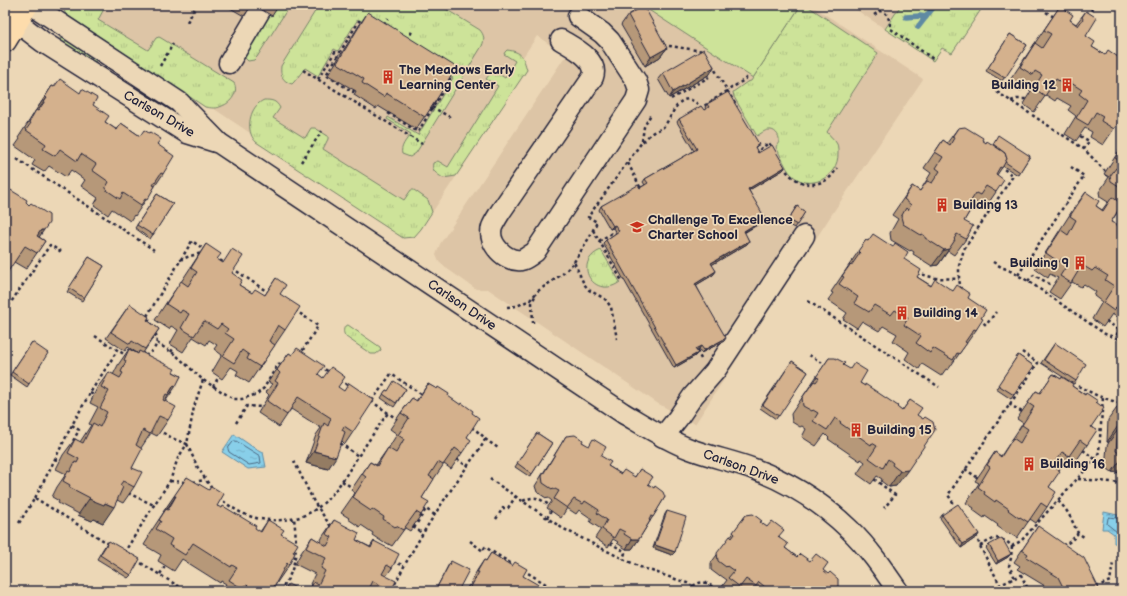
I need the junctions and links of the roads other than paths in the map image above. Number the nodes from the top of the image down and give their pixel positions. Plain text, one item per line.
1 (32, 5) edge
2 (261, 9) dead end
3 (16, 13) edge
4 (578, 16) dead end
5 (561, 40) dead end
6 (5, 41) edge
7 (229, 63) dead end
8 (219, 143) junction
9 (804, 236) dead end
10 (663, 437) junction
11 (898, 591) edge

1 - 8 street, Carlson Drive
2 - 7 street
3 - 6 main road
3 - 8 street, Carlson Drive
4 - 5 street
8 - 10 street, Carlson Drive
9 - 10 street
10 - 11 street, Carlson Drive

